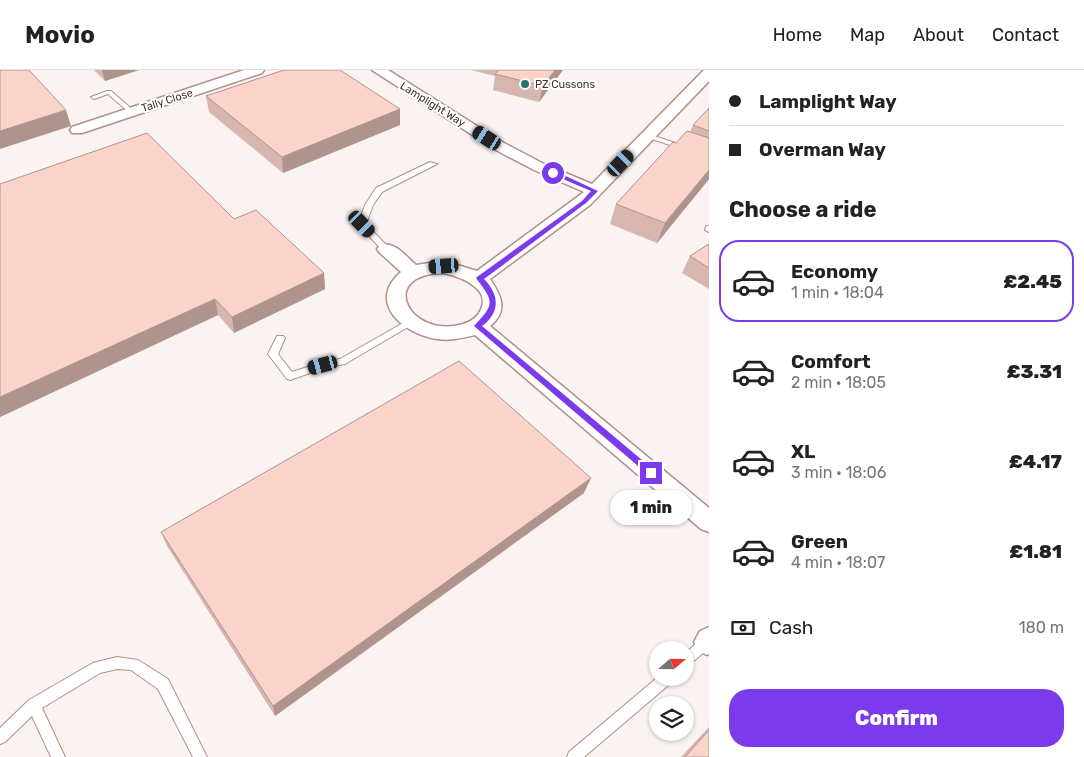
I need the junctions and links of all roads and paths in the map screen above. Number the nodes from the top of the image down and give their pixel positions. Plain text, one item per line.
1 (257, 70) edge
2 (379, 70) edge
3 (709, 72) edge
4 (94, 97) dead end
5 (132, 112) junction
6 (77, 130) dead end
7 (648, 136) junction
8 (709, 156) edge
9 (433, 164) dead end
10 (595, 191) junction
11 (386, 249) joint
12 (413, 272) junction
13 (479, 278) junction
14 (410, 322) junction
15 (477, 326) junction
16 (280, 338) dead end
17 (709, 522) edge
18 (708, 641) edge
19 (694, 653) edge
20 (657, 686) edge
21 (34, 705) junction
22 (0, 737) edge
23 (58, 757) edge
24 (200, 757) edge
25 (574, 757) edge

1 - 5 street, Tally Close
2 - 10 street, Lamplight Way
3 - 7 street
4 - 5 lane
5 - 6 street, Tally Close
7 - 8 lane
7 - 10 street
9 - 11 lane
10 - 13 street
11 - 12 street
12 - 13 street
12 - 14 street
13 - 15 street
14 - 15 street
14 - 16 lane
15 - 17 street
18 - 19 lane
20 - 25 lane
21 - 22 lane
21 - 23 lane
21 - 24 lane

